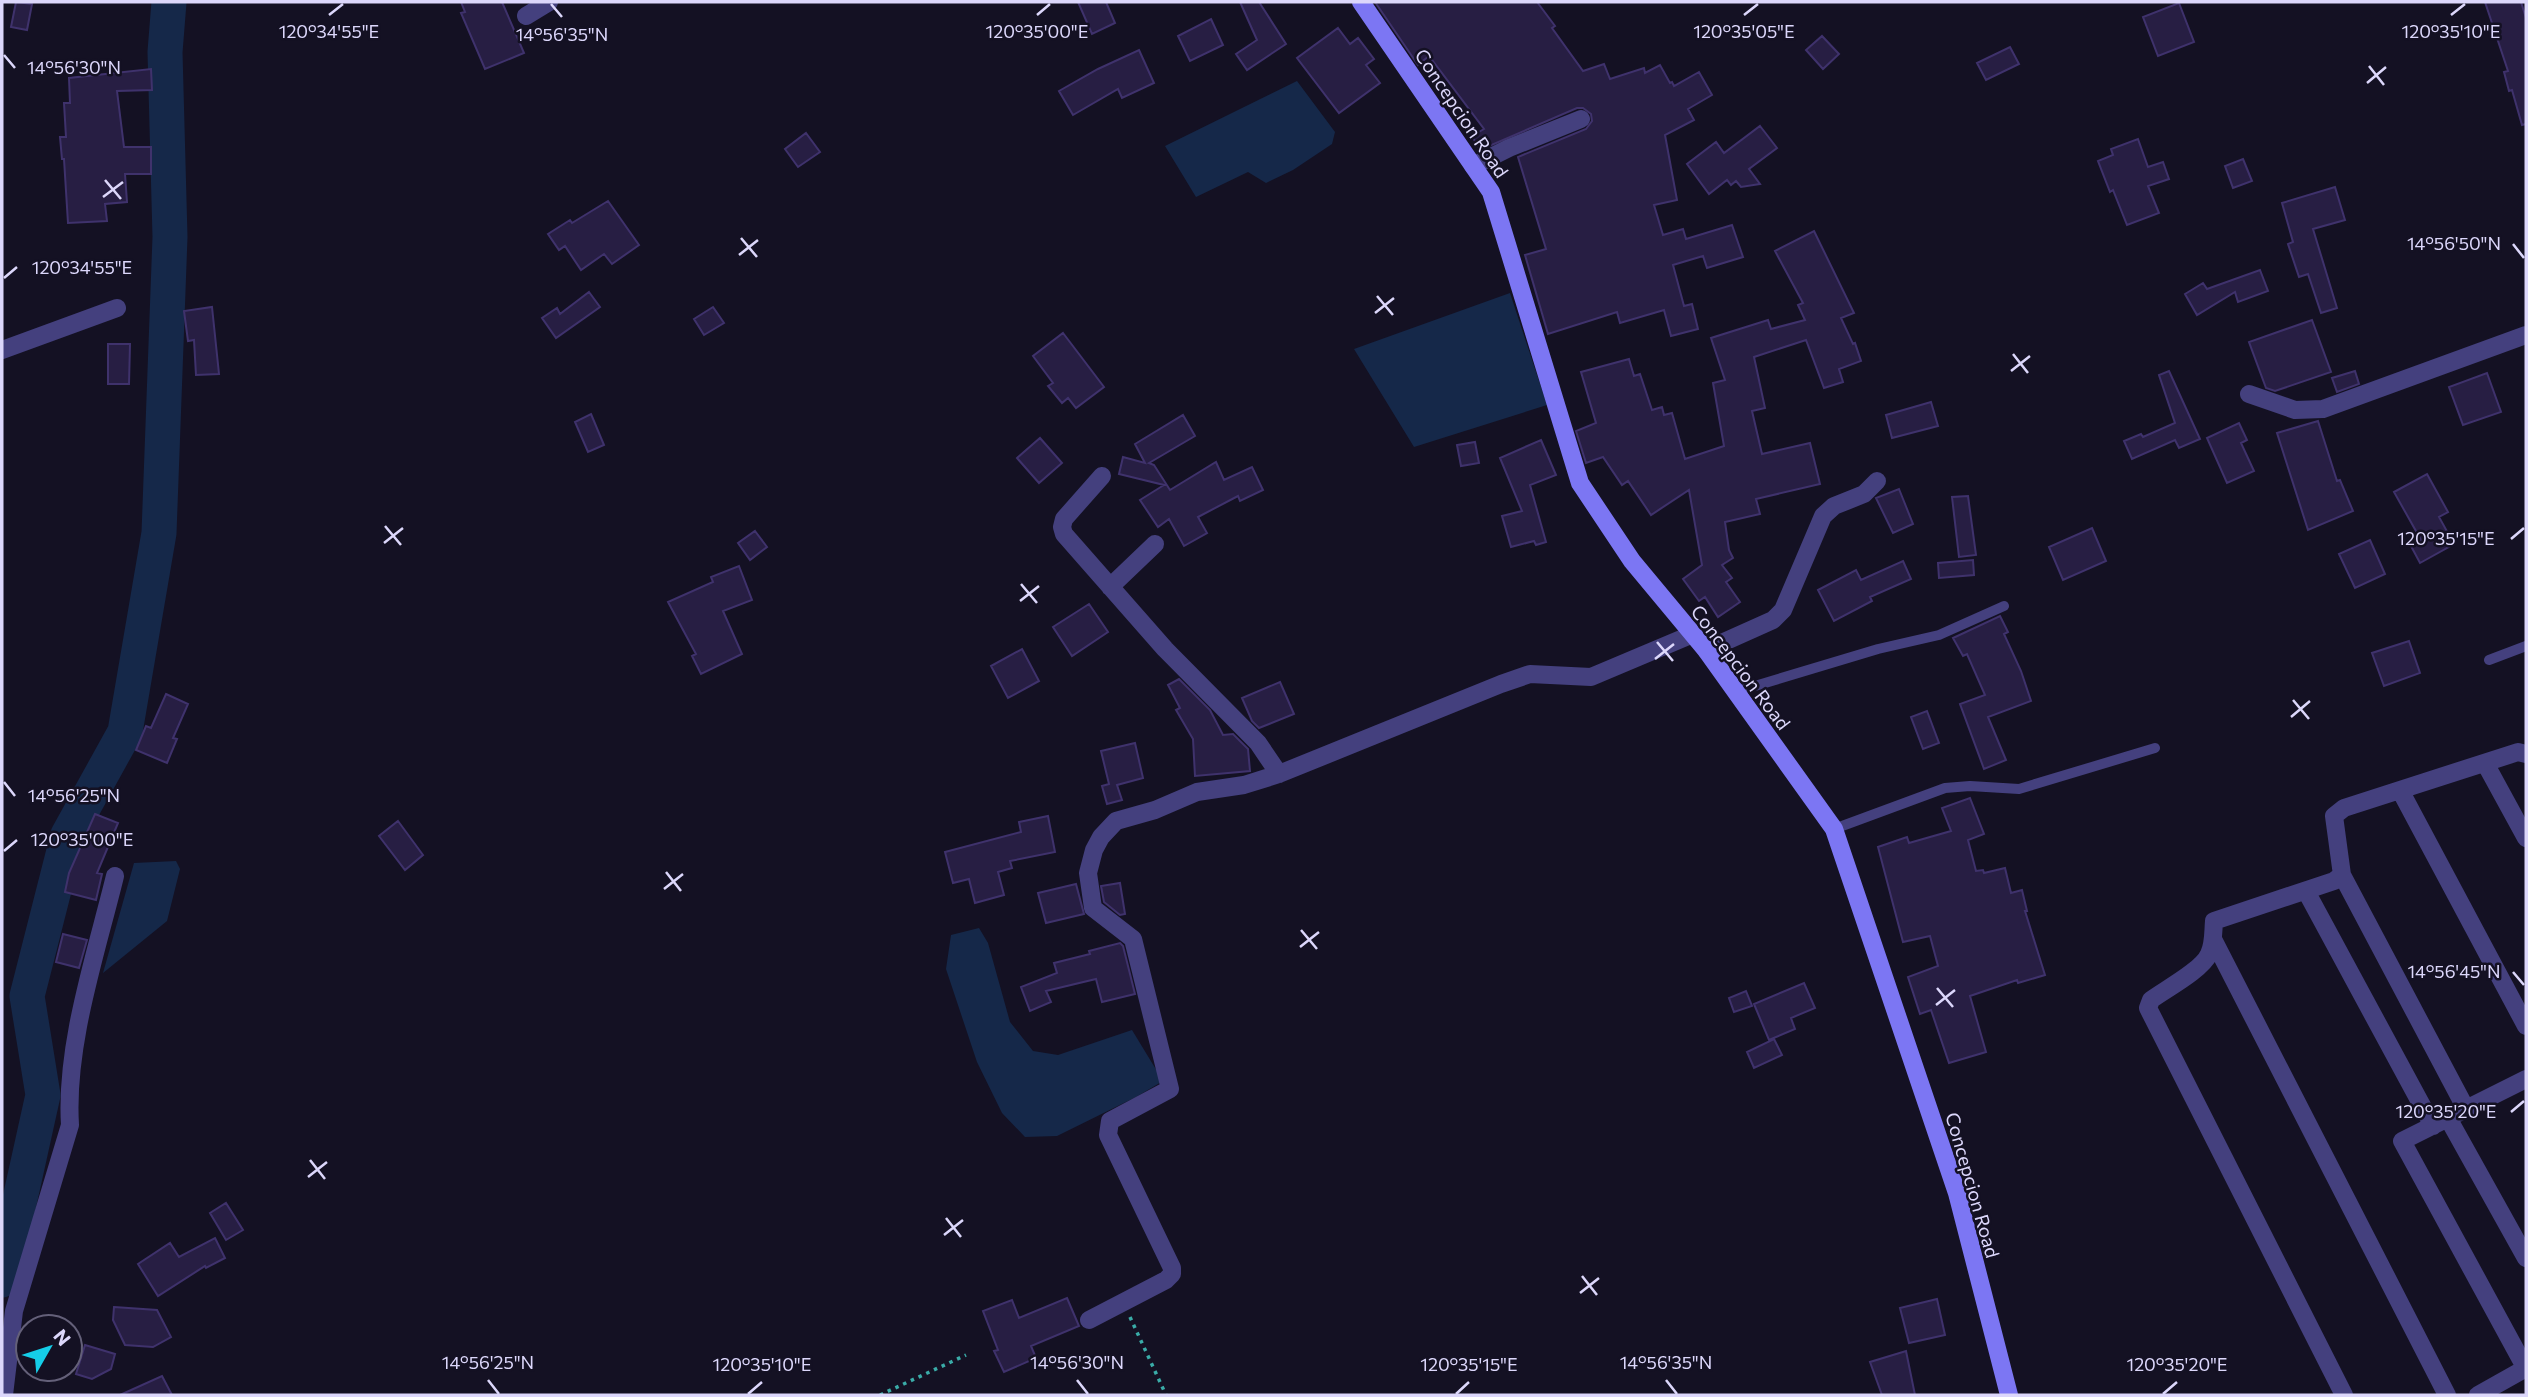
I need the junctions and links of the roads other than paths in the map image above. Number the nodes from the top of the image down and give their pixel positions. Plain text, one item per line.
1 (549, 2) edge
2 (1361, 2) edge
3 (526, 16) dead end
4 (1581, 119) dead end
5 (1473, 166) junction
6 (117, 308) dead end
7 (2526, 335) edge
8 (2, 350) edge
9 (2249, 394) dead end
10 (1102, 476) dead end
11 (1877, 481) dead end
12 (1155, 544) dead end
13 (1110, 587) junction
14 (2004, 606) dead end
15 (1693, 634) junction
16 (2526, 646) edge
17 (1706, 650) junction
18 (2489, 660) dead end
19 (1735, 692) junction
20 (2155, 748) dead end
21 (2526, 754) edge
22 (2485, 763) junction
23 (1279, 774) junction
24 (2400, 790) junction
25 (1834, 829) junction
26 (2526, 838) edge
27 (2342, 875) junction
28 (115, 876) dead end
29 (2306, 891) junction
30 (2213, 939) junction
31 (2526, 1027) edge
32 (2526, 1079) edge
33 (2466, 1109) junction
34 (2440, 1122) junction
35 (2526, 1258) edge
36 (1089, 1320) dead end
37 (2526, 1368) edge
38 (4, 1395) edge
39 (2009, 1395) edge
40 (2344, 1395) edge
41 (2447, 1395) edge
42 (2478, 1395) edge

1 - 3 street
2 - 5 street, Concepcion Road
4 - 5 street
5 - 15 street, Concepcion Road
6 - 8 street
7 - 9 street
10 - 13 street
11 - 17 street
12 - 13 street
13 - 23 street
14 - 19 lane
15 - 17 street, Concepcion Road
15 - 23 street
16 - 18 lane
17 - 19 street, Concepcion Road
19 - 25 street, Concepcion Road
20 - 25 lane
21 - 22 street
22 - 24 street
22 - 26 street
23 - 36 street
24 - 27 street
24 - 31 street
25 - 39 street, Concepcion Road
27 - 29 street
27 - 33 street
28 - 38 street
29 - 30 street
29 - 34 street
30 - 40 street
30 - 41 street
32 - 33 street
33 - 34 street
34 - 35 street
34 - 37 street
37 - 42 street

